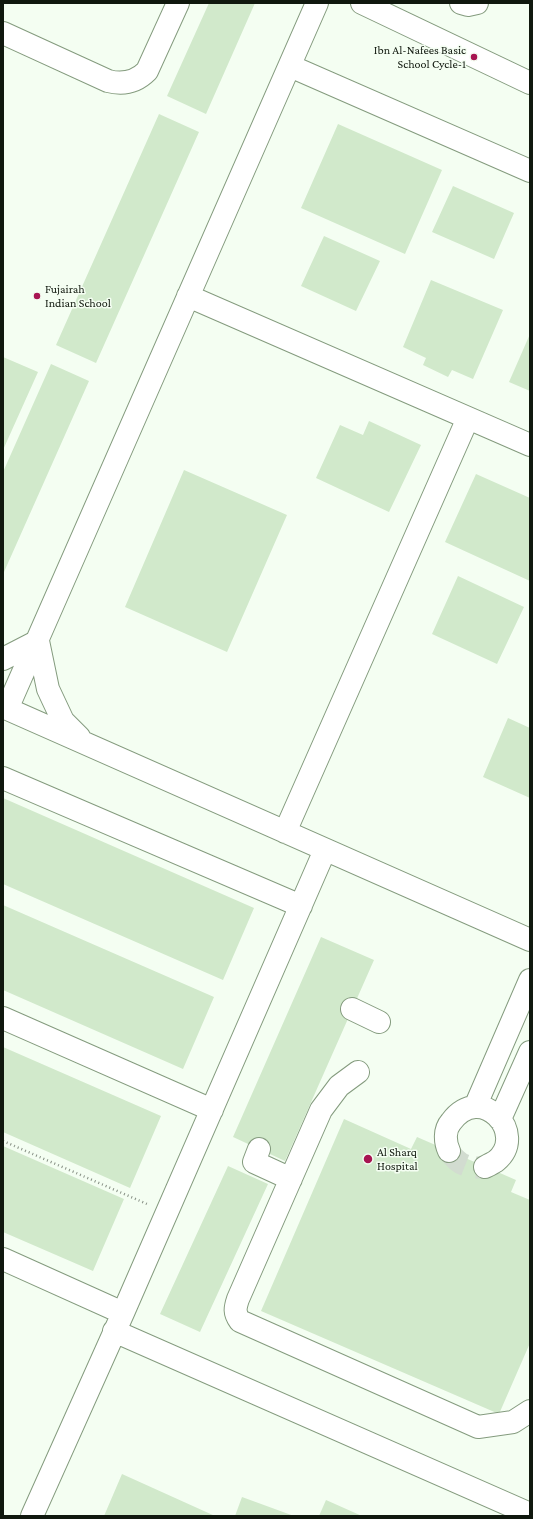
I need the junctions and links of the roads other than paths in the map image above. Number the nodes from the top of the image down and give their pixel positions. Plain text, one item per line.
1 (178, 3) edge
2 (317, 3) edge
3 (362, 3) edge
4 (461, 3) edge
5 (477, 3) edge
6 (3, 33) edge
7 (290, 66) junction
8 (530, 83) edge
9 (530, 171) edge
10 (188, 296) junction
11 (468, 418) junction
12 (530, 445) edge
13 (38, 641) junction
14 (3, 659) edge
15 (5, 708) edge
16 (87, 745) junction
17 (3, 778) edge
18 (285, 832) junction
19 (325, 850) junction
20 (301, 906) junction
21 (530, 940) edge
22 (530, 980) edge
23 (352, 1009) dead end
24 (3, 1018) edge
25 (379, 1022) dead end
26 (503, 1043) junction
27 (530, 1053) edge
28 (358, 1072) dead end
29 (475, 1107) junction
30 (212, 1110) junction
31 (500, 1119) junction
32 (449, 1151) tunnel mouth
33 (256, 1156) dead end
34 (485, 1167) tunnel mouth
35 (291, 1179) junction
36 (3, 1259) edge
37 (119, 1322) junction
38 (530, 1411) edge
39 (530, 1514) edge
40 (32, 1516) edge

1 - 6 street
2 - 7 street
3 - 8 street
4 - 5 street
7 - 9 street
7 - 10 street
10 - 11 street
10 - 13 street
11 - 12 street
11 - 18 street
13 - 14 street
13 - 15 street
13 - 16 street
15 - 16 street
16 - 18 street
17 - 20 street
18 - 19 street
19 - 20 street
19 - 21 street
20 - 30 street
22 - 26 street
23 - 25 street
24 - 30 street
26 - 27 street
26 - 29 street
27 - 31 street
28 - 35 street
29 - 31 street
29 - 32 street
30 - 37 street
31 - 34 street
33 - 35 street
35 - 38 street
36 - 37 street
37 - 39 street
37 - 40 street

